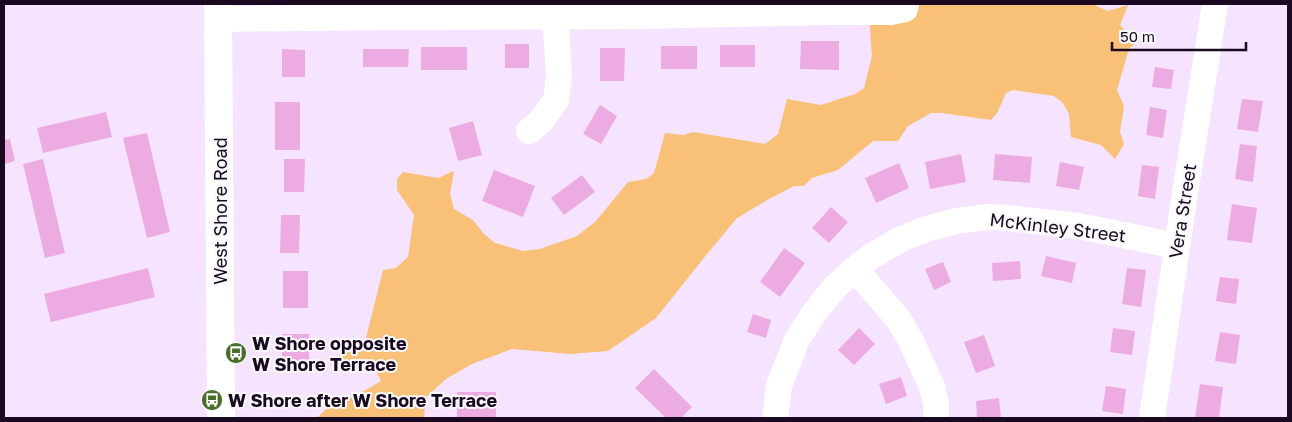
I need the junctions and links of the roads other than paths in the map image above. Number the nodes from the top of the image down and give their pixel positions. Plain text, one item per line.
1 (1215, 4) edge
2 (906, 7) edge
3 (218, 12) edge
4 (557, 17) junction
5 (529, 131) dead end
6 (1177, 246) junction
7 (855, 269) junction
8 (221, 418) edge
9 (775, 418) edge
10 (936, 418) edge
11 (1152, 418) edge

1 - 6 street, Vera Street
2 - 4 street
3 - 4 street
3 - 8 main road, West Shore Road
4 - 5 street
6 - 7 street, McKinley Street
6 - 11 street, Vera Street
7 - 9 street, McKinley Street
7 - 10 street

